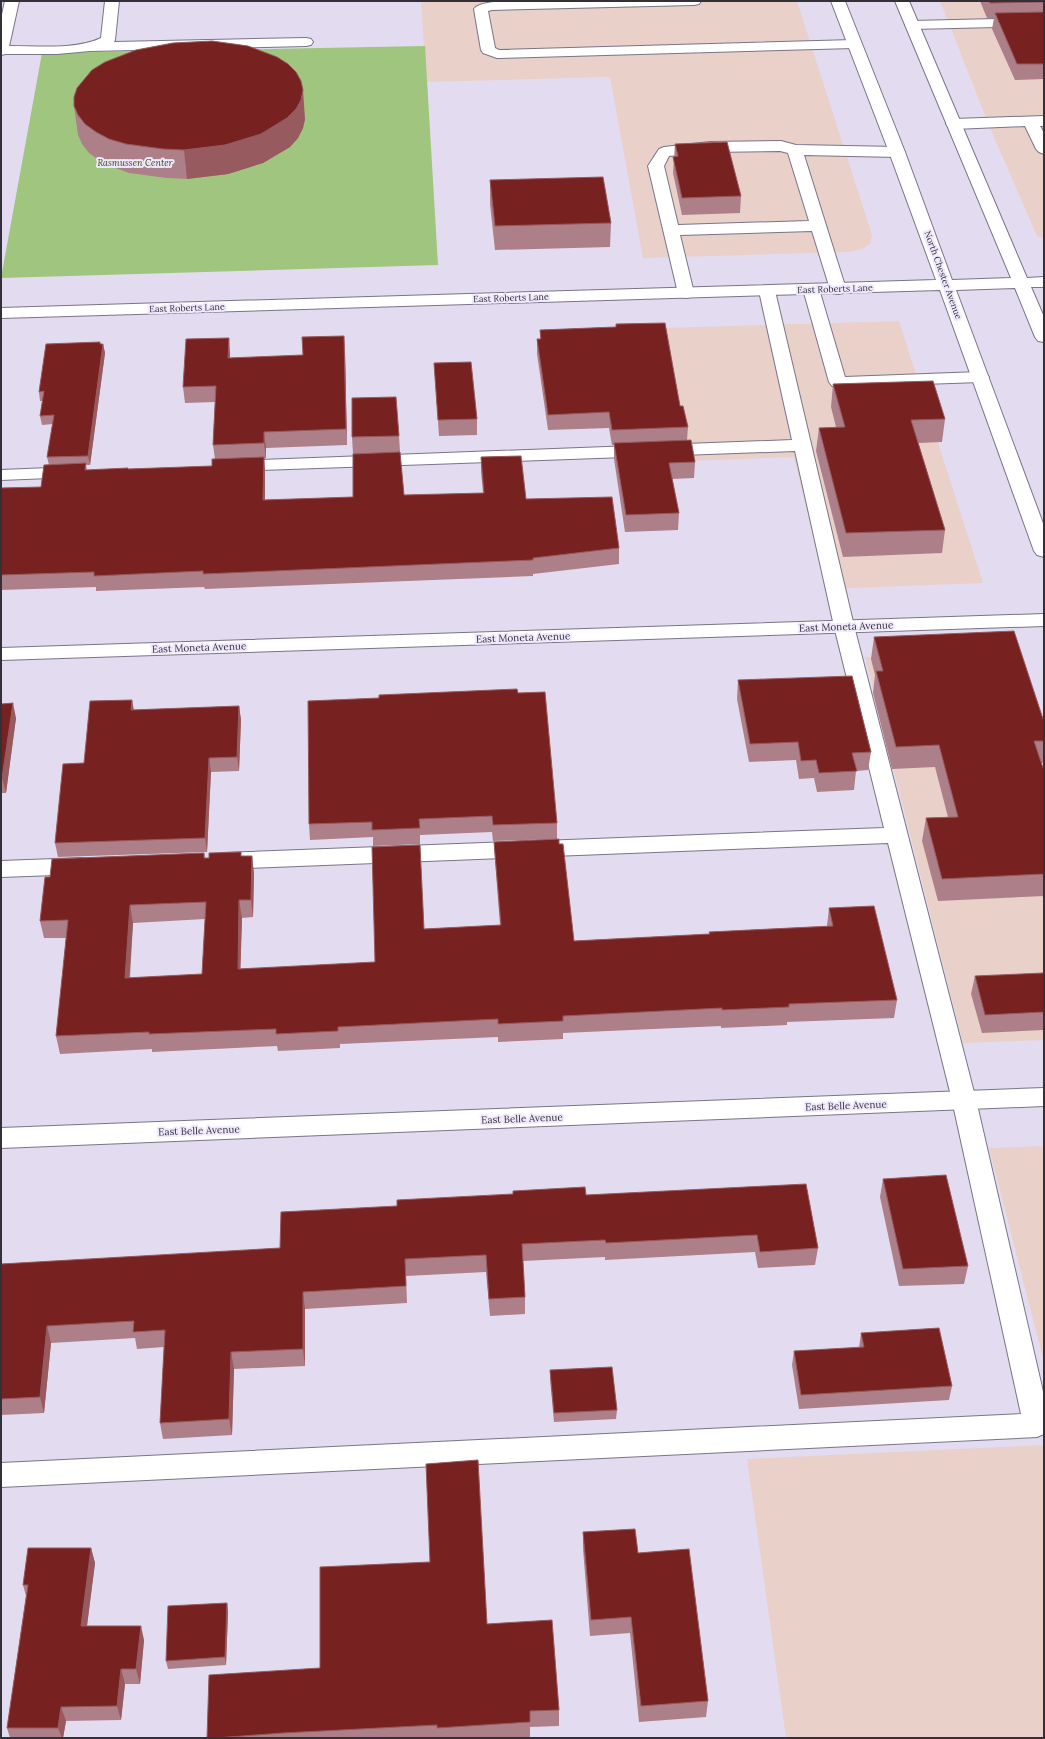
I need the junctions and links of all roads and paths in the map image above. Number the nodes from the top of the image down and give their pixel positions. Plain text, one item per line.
1 (12, 1) edge
2 (112, 1) edge
3 (694, 1) edge
4 (838, 1) edge
5 (902, 1) edge
6 (1044, 22) edge
7 (912, 25) junction
8 (306, 42) dead end
9 (854, 44) junction
10 (92, 47) junction
11 (1, 50) edge
12 (1038, 121) edge
13 (954, 124) junction
14 (1044, 149) edge
15 (795, 150) junction
16 (897, 152) junction
17 (818, 226) junction
18 (670, 230) junction
19 (1044, 282) edge
20 (1022, 283) junction
21 (946, 285) junction
22 (811, 289) junction
23 (838, 289) junction
24 (767, 291) junction
25 (686, 293) junction
26 (1, 314) edge
27 (1044, 337) edge
28 (980, 377) junction
29 (802, 444) junction
30 (215, 467) edge
31 (88, 471) edge
32 (1, 475) edge
33 (1044, 551) edge
34 (1044, 620) edge
35 (844, 626) junction
36 (1, 654) edge
37 (896, 835) junction
38 (201, 862) edge
39 (105, 865) edge
40 (1, 869) edge
41 (1044, 1097) edge
42 (964, 1100) junction
43 (1, 1138) edge
44 (1, 1475) edge

1 - 11 main road
2 - 10 main road
3 - 9 main road
4 - 9 main road, North Chester Avenue
5 - 7 main road
6 - 7 main road
7 - 13 main road
8 - 10 main road
9 - 16 main road, North Chester Avenue
10 - 11 main road
12 - 13 main road
12 - 14 main road
13 - 20 main road
15 - 16 main road
15 - 17 main road
15 - 18 main road
16 - 21 main road, North Chester Avenue
17 - 18 main road
17 - 23 main road
18 - 25 main road
19 - 20 main road, East Roberts Lane
20 - 21 main road, East Roberts Lane
20 - 27 main road
21 - 23 main road, East Roberts Lane
21 - 28 main road, North Chester Avenue
22 - 23 main road, East Roberts Lane
22 - 24 main road, East Roberts Lane
22 - 28 main road
24 - 25 main road, East Roberts Lane
24 - 29 main road
25 - 26 main road, East Roberts Lane
28 - 33 main road, North Chester Avenue
29 - 30 main road
29 - 35 main road
31 - 32 main road
34 - 35 main road, East Moneta Avenue
35 - 36 main road, East Moneta Avenue
35 - 37 main road
37 - 38 main road
37 - 42 main road
39 - 40 main road
41 - 42 main road, East Belle Avenue
42 - 43 main road, East Belle Avenue
42 - 44 main road

